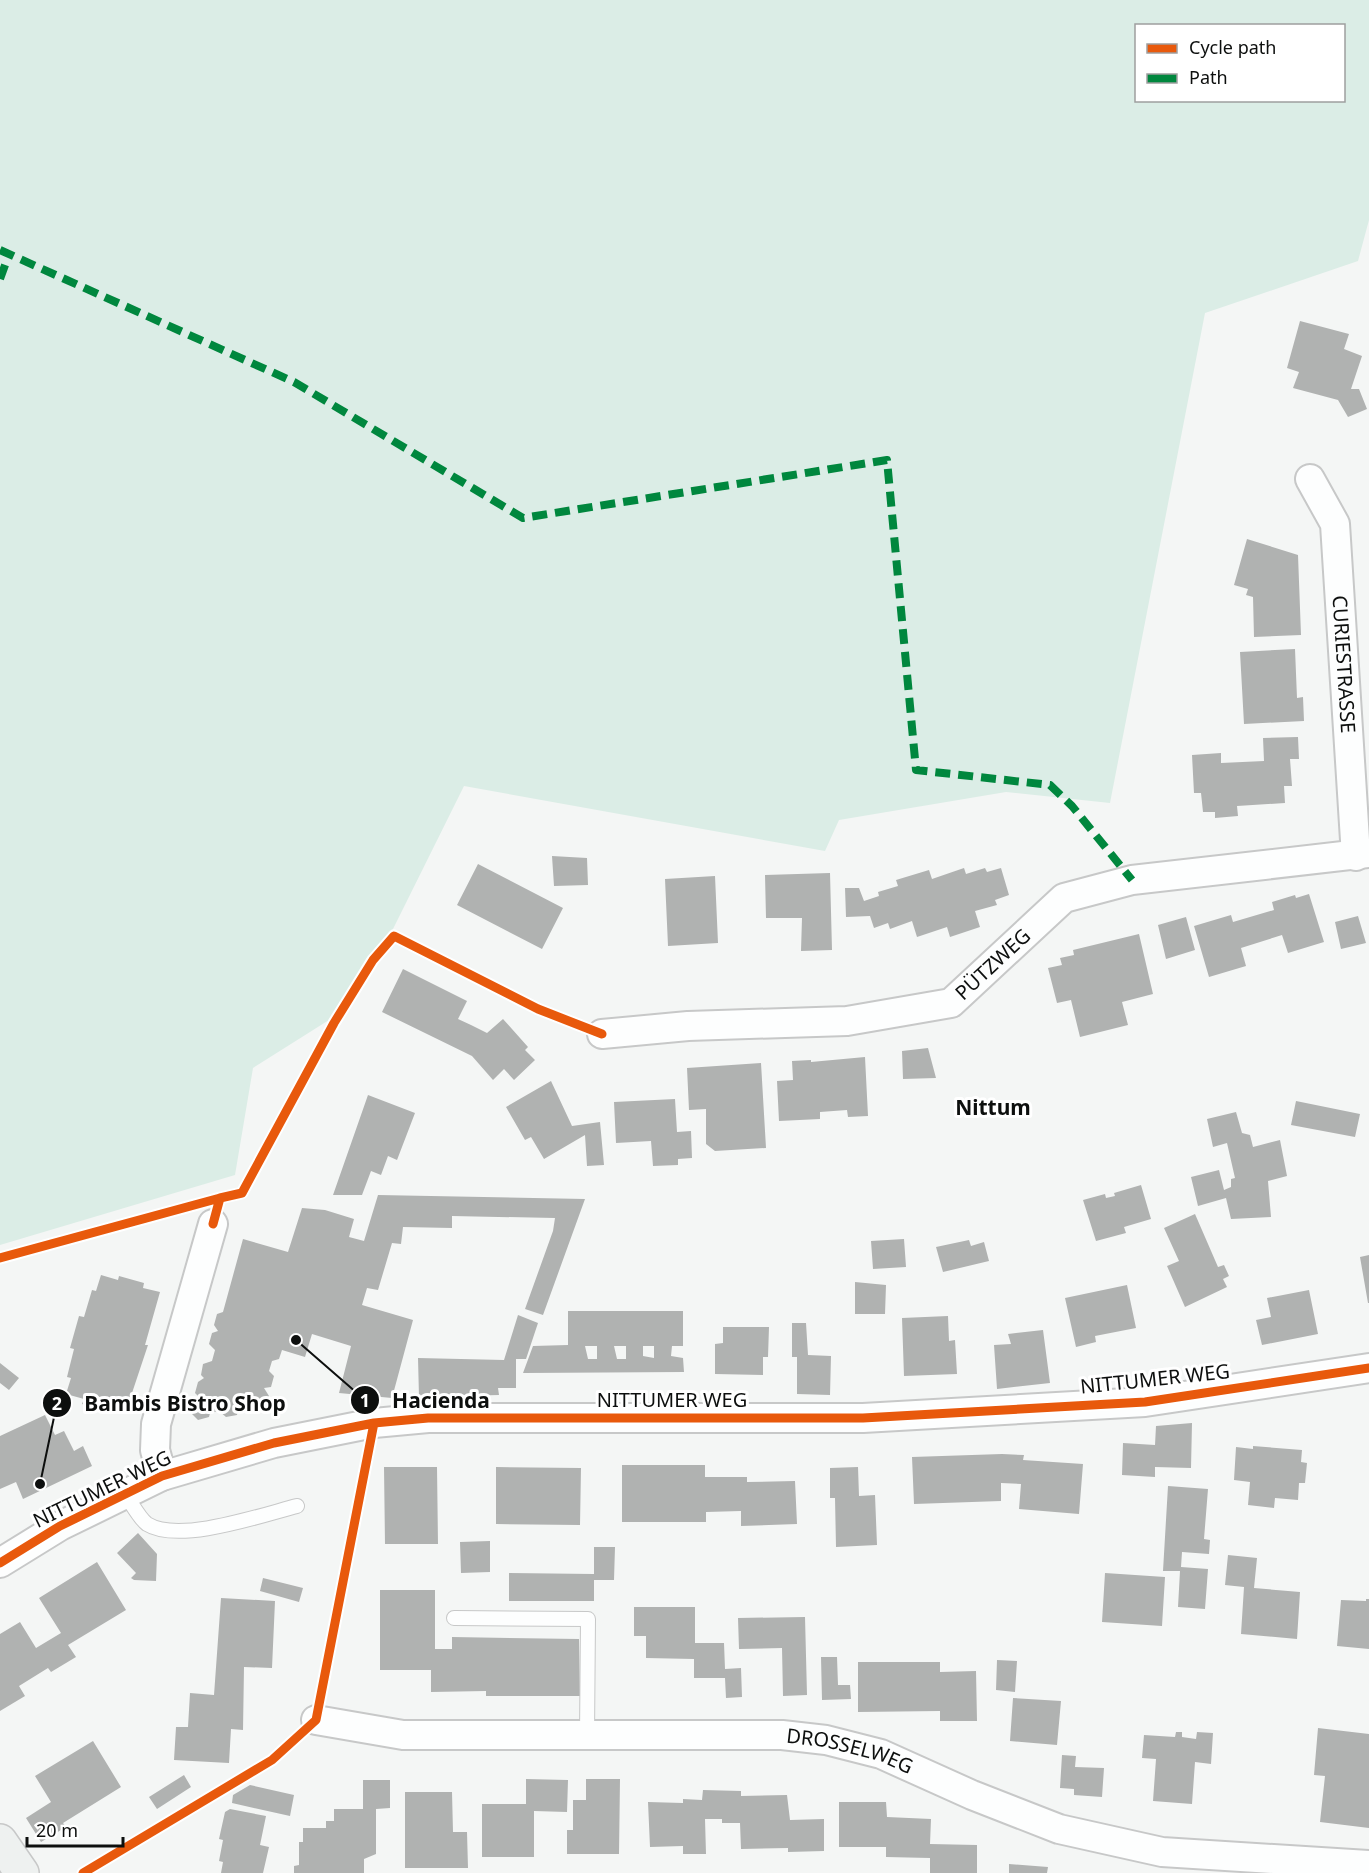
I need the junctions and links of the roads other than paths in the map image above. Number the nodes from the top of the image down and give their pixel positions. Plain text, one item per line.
1 (1310, 479) dead end
2 (1363, 854) edge
3 (602, 1034) dead end
4 (213, 1224) dead end
5 (1369, 1368) edge
6 (162, 1476) junction
7 (125, 1494) junction
8 (297, 1506) dead end
9 (0, 1563) edge
10 (454, 1618) dead end
11 (316, 1720) dead end
12 (587, 1735) junction
13 (0, 1841) edge
14 (1369, 1865) edge
15 (22, 1873) edge

1 - 2 street, CURIESTRASSE
2 - 3 street, PÜTZWEG
4 - 6 street, NITTUMER WEG
5 - 6 street, NITTUMER WEG
6 - 7 street, NITTUMER WEG
7 - 8 lane
7 - 9 street, NITTUMER WEG
10 - 12 lane
11 - 12 street, DROSSELWEG
12 - 14 street, DROSSELWEG
13 - 15 main road

